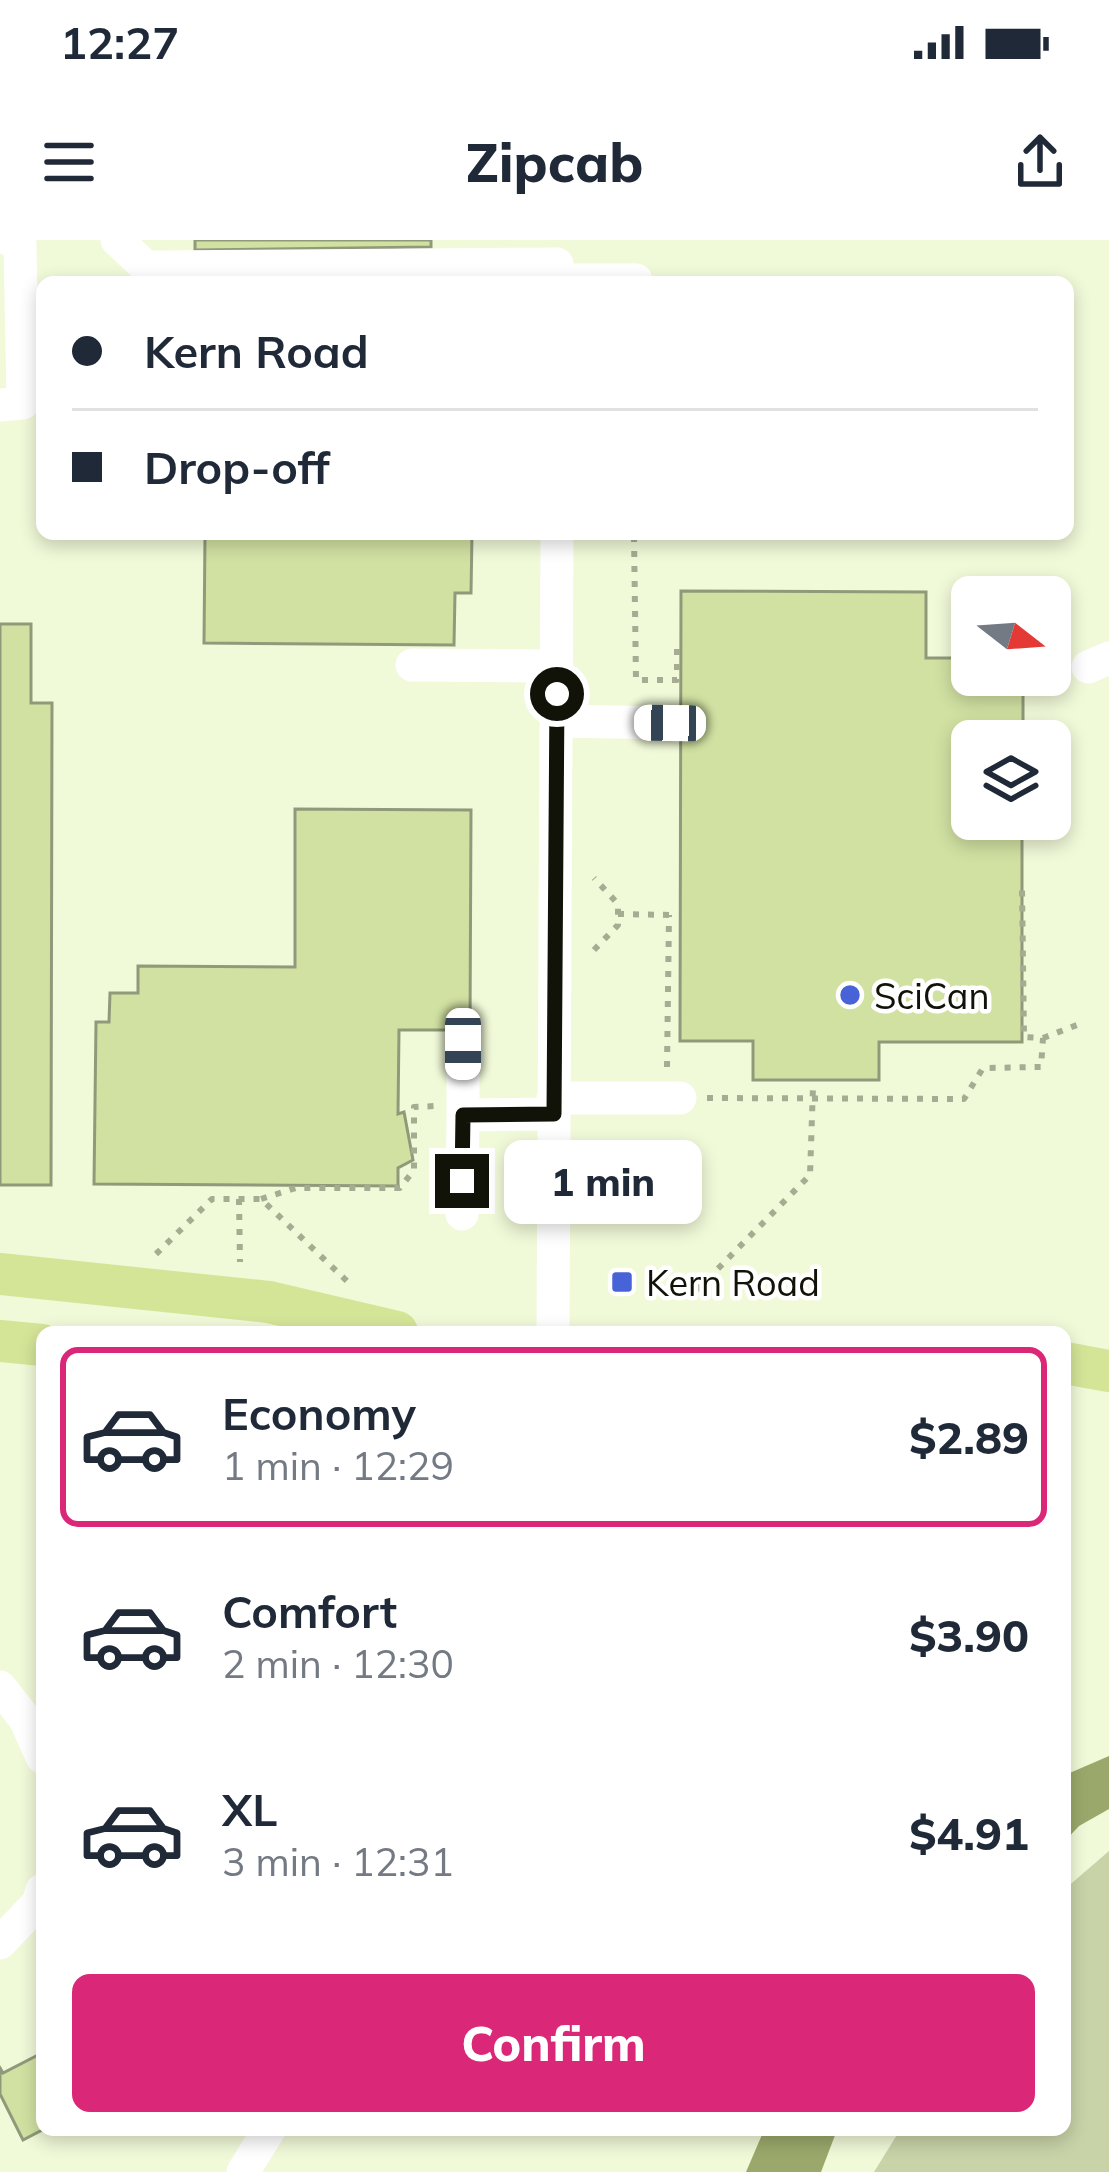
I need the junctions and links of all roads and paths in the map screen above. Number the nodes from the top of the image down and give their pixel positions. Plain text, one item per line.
1 (10, 240) edge
2 (117, 240) edge
3 (557, 266) edge
4 (613, 276) edge
5 (0, 405) edge
6 (557, 540) edge
7 (634, 540) edge
8 (677, 641) dead end
9 (412, 665) dead end
10 (557, 666) junction
11 (636, 680) junction
12 (635, 691) dead end
13 (557, 721) junction
14 (670, 723) dead end
15 (594, 878) dead end
16 (1022, 889) dead end
17 (618, 914) junction
18 (594, 950) dead end
19 (1077, 1024) dead end
20 (1043, 1038) junction
21 (463, 1044) dead end
22 (812, 1087) dead end
23 (673, 1098) junction
24 (812, 1099) junction
25 (554, 1106) junction
26 (463, 1111) junction
27 (239, 1199) junction
28 (261, 1199) junction
29 (462, 1214) dead end
30 (147, 1262) dead end
31 (240, 1273) dead end
32 (0, 1274) edge
33 (349, 1282) dead end
34 (697, 1290) dead end
35 (371, 1326) edge
36 (553, 1326) edge
37 (0, 1341) edge
38 (36, 1344) edge
39 (1071, 1365) edge
40 (1109, 1371) edge
41 (0, 1687) edge
42 (34, 1713) edge
43 (36, 1905) edge
44 (0, 1943) edge
45 (264, 2136) edge
46 (243, 2172) edge

1 - 5 street
2 - 3 street
3 - 4 street
6 - 10 street
7 - 11 path
8 - 11 path
9 - 10 street
10 - 13 street
11 - 12 path
13 - 14 street
13 - 25 street
15 - 17 path
16 - 20 path
17 - 18 path
17 - 23 path
19 - 20 path
20 - 24 path
21 - 26 street
22 - 24 path
23 - 24 path
23 - 25 street
24 - 34 path
25 - 26 street
25 - 36 street
26 - 28 path
26 - 29 street
27 - 28 path
27 - 30 path
27 - 31 path
28 - 33 path
32 - 35 main road
37 - 38 main road
39 - 40 main road
41 - 42 street
43 - 44 street
45 - 46 street

